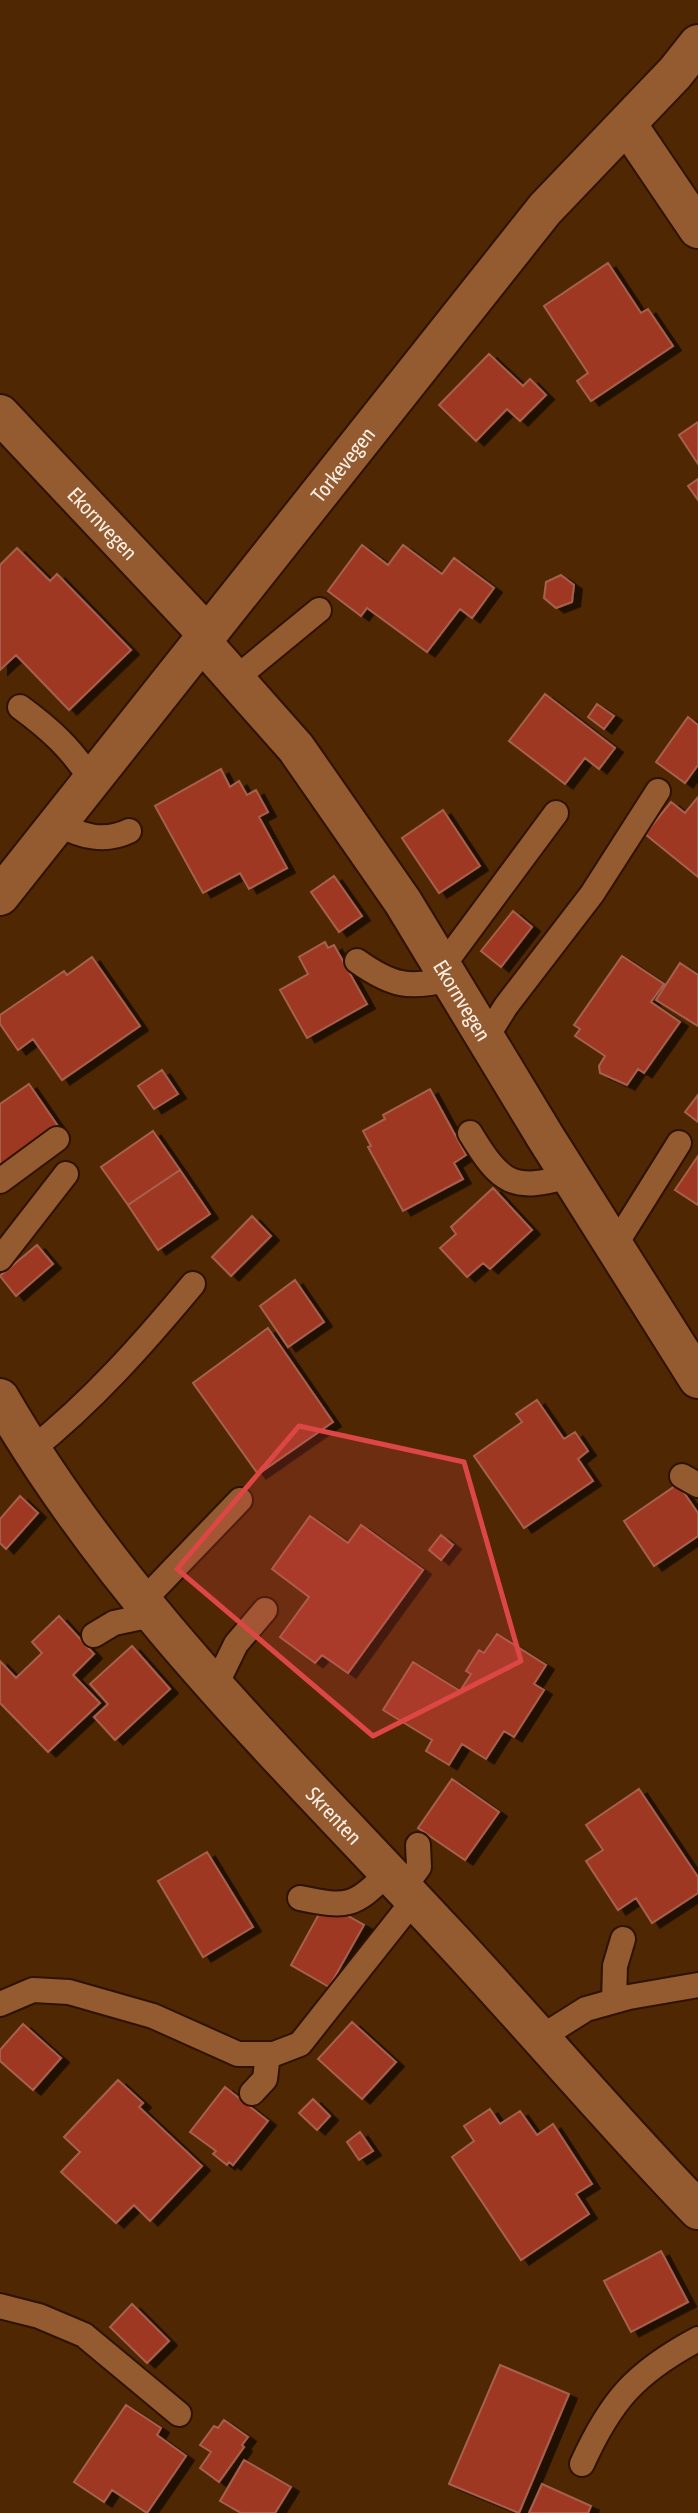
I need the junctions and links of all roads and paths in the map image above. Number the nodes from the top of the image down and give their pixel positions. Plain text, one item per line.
1 (696, 50) edge
2 (626, 124) junction
3 (698, 229) edge
4 (0, 414) edge
5 (319, 610) dead end
6 (205, 638) junction
7 (235, 679) junction
8 (20, 707) dead end
9 (92, 781) junction
10 (657, 791) dead end
11 (556, 813) dead end
12 (58, 824) junction
13 (129, 831) dead end
14 (0, 896) edge
15 (357, 961) dead end
16 (446, 973) junction
17 (486, 1038) junction
18 (470, 1133) dead end
19 (57, 1139) dead end
20 (679, 1143) dead end
21 (66, 1174) dead end
22 (570, 1176) junction
23 (0, 1181) edge
24 (614, 1247) junction
25 (0, 1259) edge
26 (193, 1284) dead end
27 (695, 1364) edge
28 (0, 1398) edge
29 (30, 1451) junction
30 (240, 1500) dead end
31 (147, 1608) junction
32 (265, 1611) dead end
33 (94, 1635) dead end
34 (215, 1687) junction
35 (418, 1845) dead end
36 (402, 1888) junction
37 (300, 1898) dead end
38 (623, 1938) dead end
39 (698, 1985) edge
40 (614, 2001) junction
41 (0, 2004) edge
42 (540, 2038) junction
43 (268, 2054) junction
44 (252, 2093) dead end
45 (698, 2210) edge
46 (0, 2306) edge
47 (698, 2339) edge
48 (179, 2414) dead end
49 (582, 2465) dead end

1 - 2 street, Torkevegen
2 - 3 street
2 - 6 street, Torkevegen
4 - 6 street, Ekornvegen
5 - 7 lane
6 - 7 street, Ekornvegen
6 - 9 street, Torkevegen
7 - 16 street, Ekornvegen
8 - 9 lane
9 - 12 street, Torkevegen
10 - 17 lane
11 - 16 lane
12 - 13 lane
12 - 14 street, Torkevegen
15 - 16 lane
16 - 17 street, Ekornvegen
17 - 22 street, Ekornvegen
18 - 22 lane
19 - 23 lane
20 - 24 lane
21 - 25 lane
22 - 24 street, Ekornvegen
24 - 27 street, Ekornvegen
26 - 29 lane
28 - 29 street, Skrenten
29 - 31 street, Skrenten
30 - 31 lane
31 - 33 lane
31 - 34 street, Skrenten
32 - 34 lane
34 - 36 street, Skrenten
35 - 36 lane
36 - 37 lane
36 - 42 street, Skrenten
36 - 43 lane
38 - 40 lane
39 - 40 lane
40 - 42 lane
41 - 43 lane
42 - 45 street, Skrenten
43 - 44 lane
46 - 48 lane
47 - 49 lane

